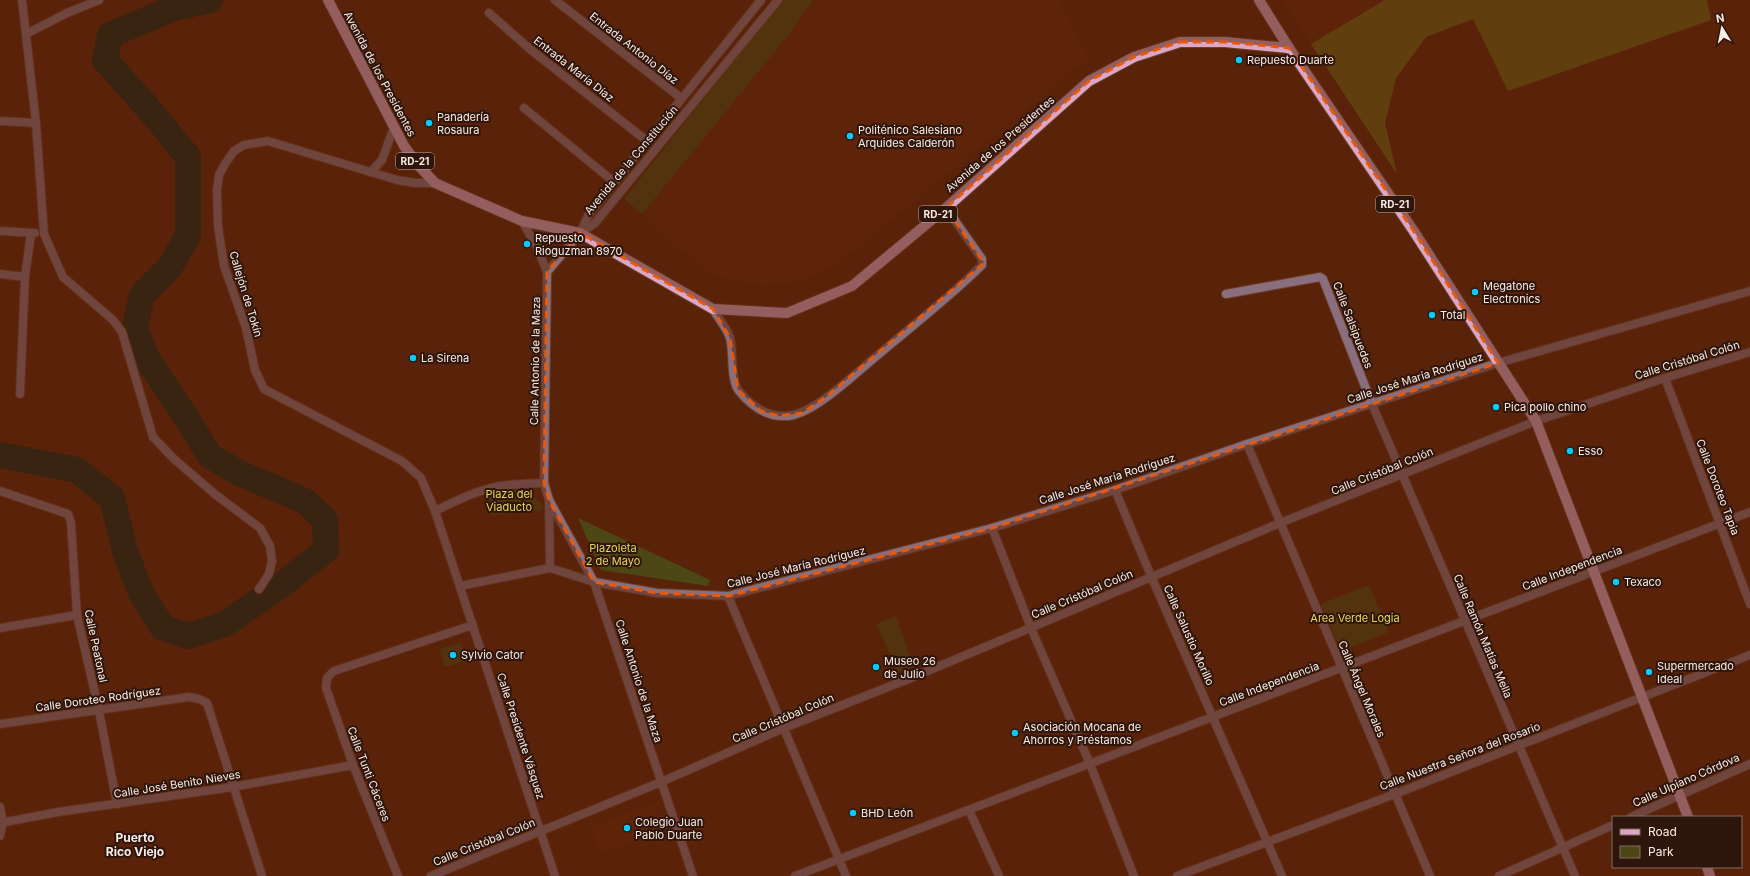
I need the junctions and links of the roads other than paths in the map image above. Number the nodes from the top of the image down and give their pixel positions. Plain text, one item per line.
1 (22, 0) edge
2 (99, 0) edge
3 (328, 0) edge
4 (555, 0) edge
5 (761, 0) edge
6 (778, 0) edge
7 (1259, 0) edge
8 (489, 13) dead end
9 (26, 34) junction
10 (1289, 48) junction
11 (681, 98) junction
12 (524, 108) dead end
13 (0, 121) edge
14 (36, 123) junction
15 (394, 127) junction
16 (647, 140) junction
17 (371, 172) junction
18 (614, 182) junction
19 (435, 183) junction
20 (946, 208) junction
21 (522, 221) junction
22 (0, 231) edge
23 (31, 233) junction
24 (580, 233) junction
25 (44, 234) junction
26 (547, 272) junction
27 (0, 274) edge
28 (25, 276) junction
29 (1750, 291) edge
30 (1226, 294) dead end
31 (713, 309) junction
32 (1750, 352) edge
33 (1498, 363) junction
34 (1665, 378) junction
35 (20, 394) dead end
36 (1372, 404) junction
37 (1536, 421) junction
38 (1247, 444) junction
39 (1402, 476) junction
40 (544, 482) junction
41 (1115, 490) junction
42 (0, 491) edge
43 (549, 500) junction
44 (435, 511) junction
45 (1750, 512) edge
46 (1280, 523) junction
47 (1720, 524) junction
48 (992, 528) junction
49 (550, 568) junction
50 (1594, 572) junction
51 (1151, 576) junction
52 (594, 582) junction
53 (460, 586) junction
54 (259, 589) dead end
55 (728, 596) junction
56 (1750, 604) edge
57 (77, 615) junction
58 (1465, 621) junction
59 (472, 625) junction
60 (0, 628) edge
61 (1031, 628) junction
62 (1750, 655) edge
63 (1342, 668) junction
64 (1641, 697) junction
65 (99, 711) junction
66 (1213, 717) junction
67 (0, 724) edge
68 (784, 728) junction
69 (1517, 745) junction
70 (1090, 764) junction
71 (1750, 764) edge
72 (353, 765) junction
73 (662, 782) junction
74 (233, 787) junction
75 (1395, 794) junction
76 (1680, 795) junction
77 (117, 804) junction
78 (0, 807) edge
79 (969, 810) junction
80 (1633, 816) edge
81 (1688, 816) edge
82 (2, 823) edge
83 (1612, 825) edge
84 (540, 831) junction
85 (0, 836) edge
86 (1267, 842) junction
87 (1562, 848) junction
88 (839, 859) junction
89 (262, 876) edge
90 (398, 876) edge
91 (431, 876) edge
92 (555, 876) edge
93 (692, 876) edge
94 (796, 876) edge
95 (846, 876) edge
96 (999, 876) edge
97 (1134, 876) edge
98 (1177, 876) edge
99 (1282, 876) edge
100 (1430, 876) edge
101 (1499, 876) edge
102 (1575, 876) edge

1 - 9 street
2 - 9 street
3 - 15 main road, Avenida de los Presidentes / RD-21
4 - 11 street, Entrada Antonio Díaz
5 - 11 street, Avenida de la Constitución
6 - 24 street, Avenida de la Constitución
7 - 10 main road
8 - 16 street, Entrada María Díaz
9 - 14 street
10 - 20 main road, Avenida de los Presidentes / RD-21
10 - 33 main road, RD-21
11 - 16 street, Avenida de la Constitución
12 - 18 street
13 - 14 street
14 - 25 street
15 - 17 street
15 - 19 main road, Avenida de los Presidentes / RD-21
16 - 18 street, Avenida de la Constitución
17 - 19 street, Callejón de Tokín
17 - 44 street, Callejón de Tokín
18 - 24 street, Avenida de la Constitución
19 - 21 main road, Avenida de los Presidentes / RD-21
20 - 31 main road, Avenida de los Presidentes / RD-21
20 - 31 street
21 - 24 main road, Avenida de los Presidentes / RD-21
21 - 26 street
22 - 23 street
23 - 25 street
23 - 28 street
24 - 26 street
24 - 31 main road, Avenida de los Presidentes / RD-21
25 - 54 street
26 - 40 street, Calle Antonio de la Maza
27 - 28 street
28 - 35 street
29 - 33 street, Calle José María Rodríguez
30 - 36 street, Calle Salsipuedes
32 - 34 street, Calle Cristóbal Colón
33 - 36 street, Calle José María Rodríguez
33 - 37 main road, RD-21
34 - 37 street, Calle Cristóbal Colón
34 - 47 street, Calle Doroteo Tapia
36 - 38 street, Calle José María Rodríguez
36 - 39 street, Calle Ramón Matías Mella
37 - 39 street, Calle Cristóbal Colón
37 - 50 main road, RD-21
38 - 41 street, Calle José María Rodríguez
38 - 46 street, Calle Ángel Morales
39 - 46 street, Calle Cristóbal Colón
39 - 58 street, Calle Ramón Matías Mella
40 - 43 street, Calle Antonio de la Maza
40 - 44 street
41 - 48 street, Calle José María Rodríguez
41 - 51 street, Calle Salustio Morillo
42 - 57 street, Calle Peatonal
43 - 49 street, Calle Antonio de la Maza
43 - 52 street, Calle Antonio de la Maza
44 - 53 street, Calle Presidente Vásquez
45 - 47 street, Calle Independencia
46 - 51 street, Calle Cristóbal Colón
46 - 63 street, Calle Ángel Morales
47 - 50 street, Calle Independencia
47 - 56 street, Calle Doroteo Tapia
48 - 55 street, Calle José María Rodríguez
48 - 61 street
49 - 52 street, Calle José María Rodríguez
49 - 53 street, Calle José María Rodríguez
50 - 58 street, Calle Independencia
50 - 64 main road, RD-21
51 - 61 street, Calle Cristóbal Colón
51 - 66 street, Calle Salustio Morillo
52 - 55 street, Calle José María Rodríguez
52 - 73 street, Calle Antonio de la Maza
53 - 59 street, Calle Presidente Vásquez
55 - 68 street
57 - 60 street
57 - 65 street, Calle Peatonal
58 - 63 street, Calle Independencia
58 - 69 street, Calle Ramón Matías Mella
59 - 72 street, Calle Tunti Cáceres
59 - 84 street, Calle Presidente Vásquez
61 - 68 street, Calle Cristóbal Colón
61 - 70 street
62 - 64 street, Calle Nuestra Señora del Rosario
63 - 66 street, Calle Independencia
63 - 75 street, Calle Ángel Morales
64 - 69 street, Calle Nuestra Señora del Rosario
64 - 76 main road, RD-21
65 - 67 street, Calle Doroteo Rodríguez
65 - 74 street, Calle Doroteo Rodríguez
65 - 77 street, Calle Peatonal
66 - 70 street, Calle Independencia
66 - 86 street, Calle Salustio Morillo
68 - 73 street, Calle Cristóbal Colón
68 - 88 street
69 - 75 street, Calle Nuestra Señora del Rosario
69 - 87 street, Calle Ramón Matías Mella
70 - 79 street, Calle Independencia
70 - 97 street
71 - 76 street, Calle Ulpiano Córdova
72 - 74 street, Calle José Benito Nieves
72 - 90 street, Calle Tunti Cáceres
73 - 84 street, Calle Cristóbal Colón
73 - 93 street, Calle Antonio de la Maza
74 - 77 street, Calle José Benito Nieves
74 - 89 street
75 - 86 street, Calle Nuestra Señora del Rosario
75 - 100 street, Calle Ángel Morales
76 - 80 street, Calle Ulpiano Córdova
76 - 81 main road, RD-21
77 - 82 street, Calle José Benito Nieves
78 - 82 street
79 - 88 street, Calle Independencia
79 - 96 street
82 - 85 street
83 - 87 street
84 - 91 street, Calle Cristóbal Colón
84 - 92 street, Calle Presidente Vásquez
86 - 98 street, Calle Nuestra Señora del Rosario
86 - 99 street, Calle Salustio Morillo
87 - 101 street
87 - 102 street, Calle Ramón Matías Mella
88 - 94 street, Calle Independencia
88 - 95 street

